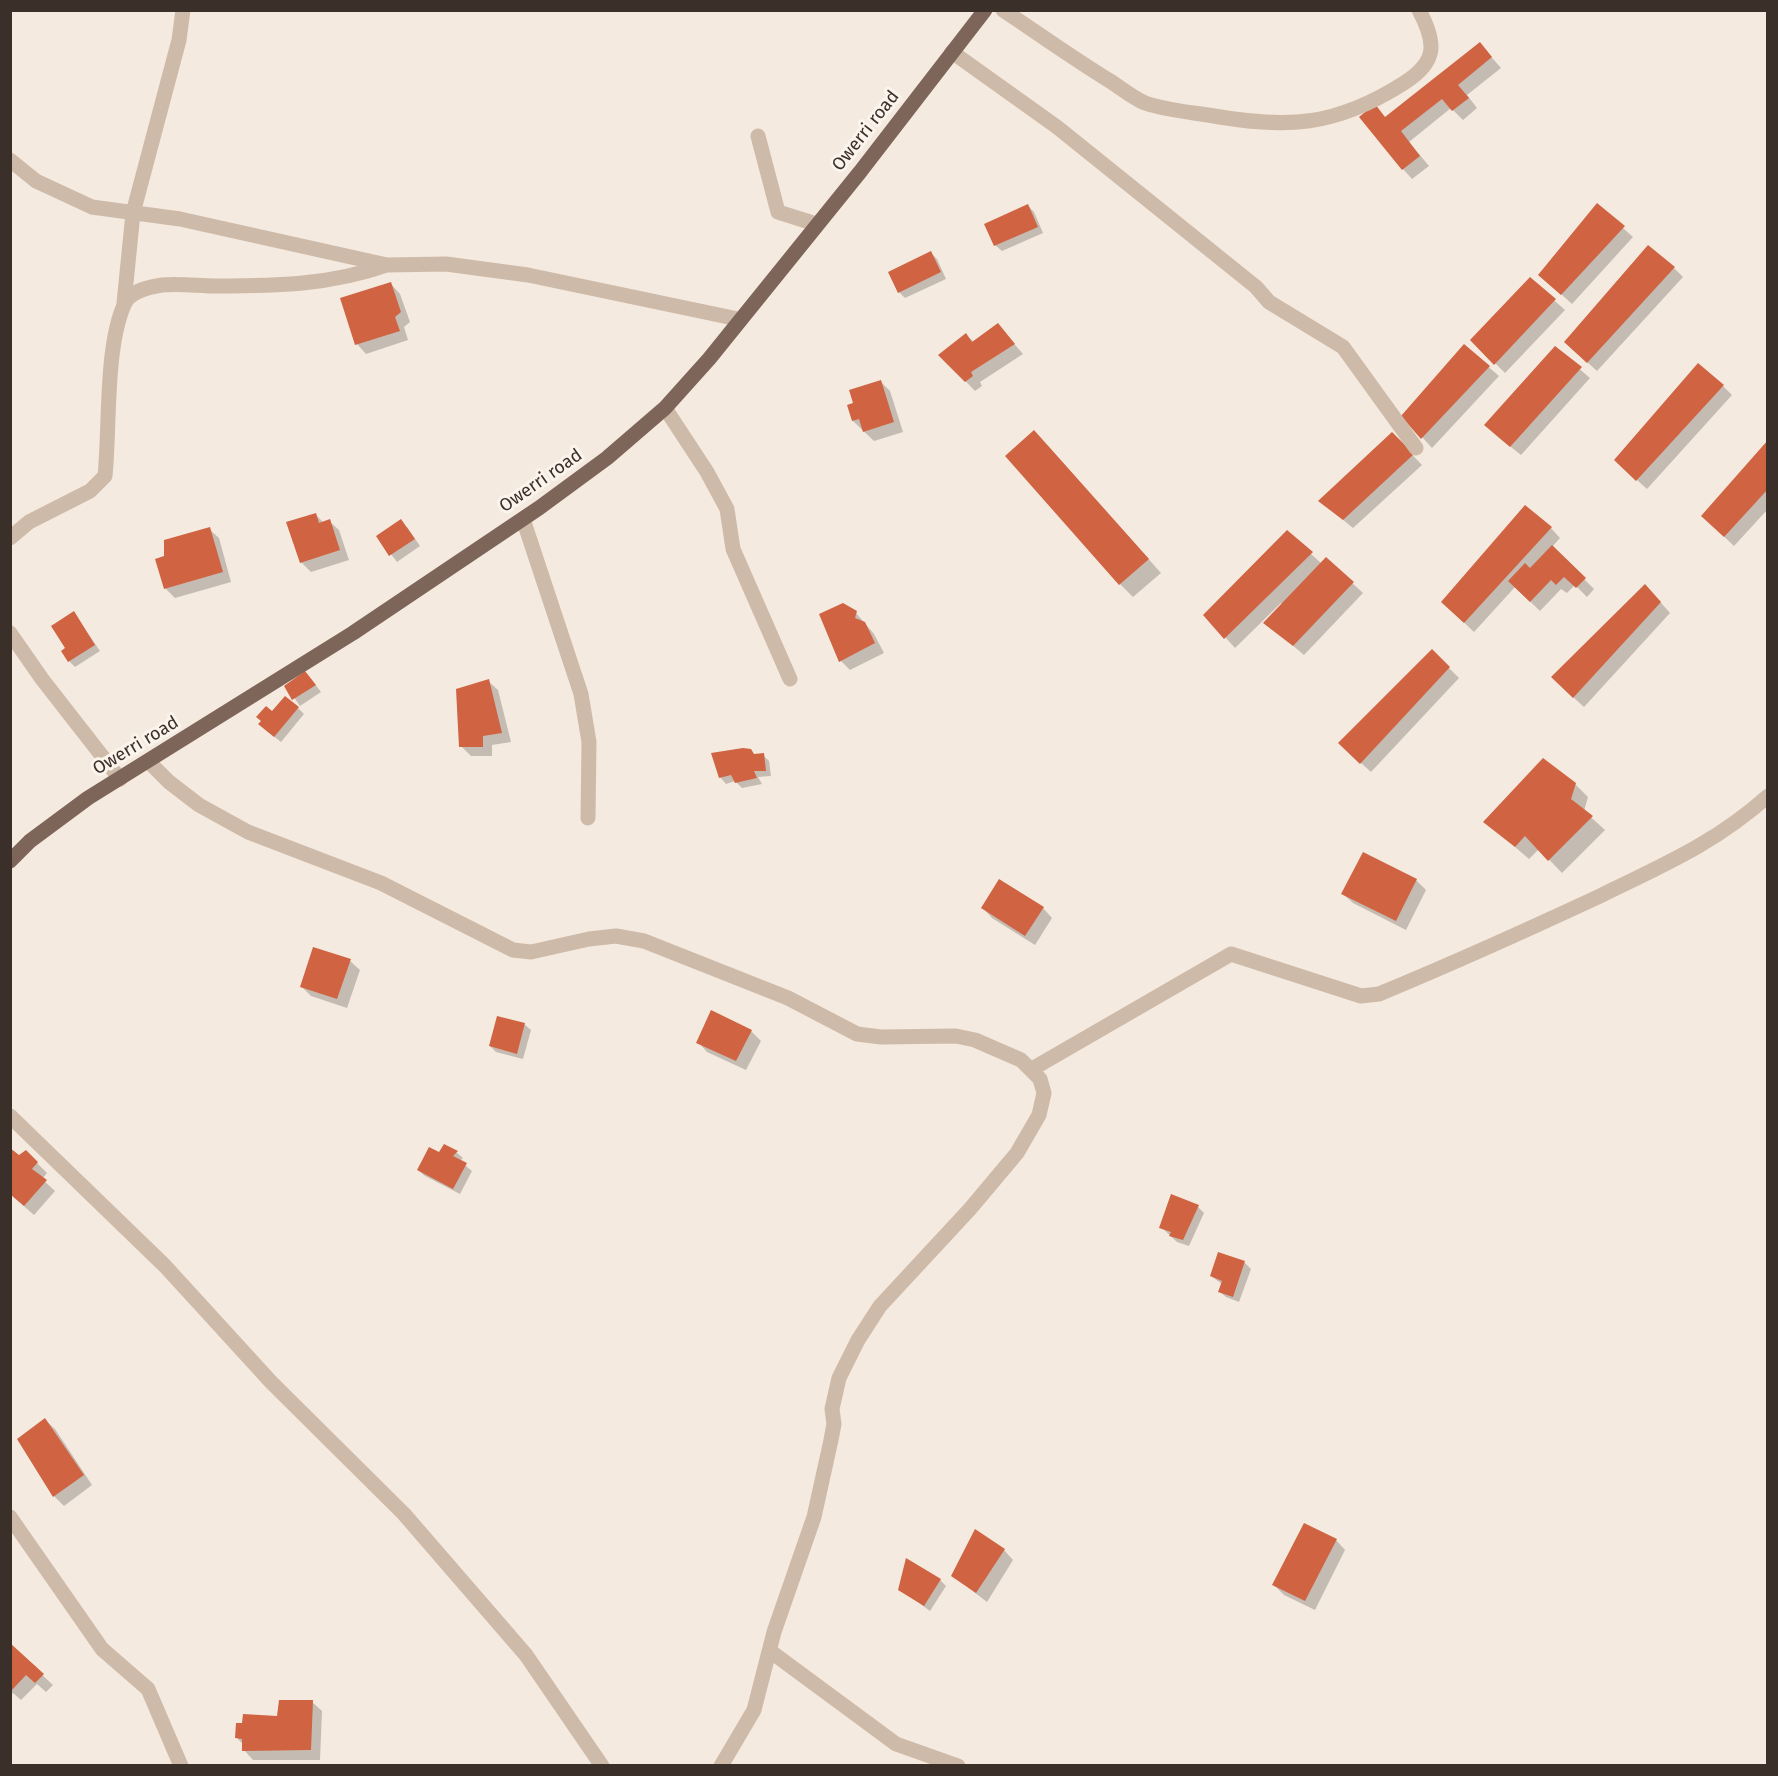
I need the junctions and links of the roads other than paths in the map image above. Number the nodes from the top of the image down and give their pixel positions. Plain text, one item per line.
1 (183, 10) edge
2 (985, 10) edge
3 (1003, 10) edge
4 (1419, 10) edge
5 (952, 52) junction
6 (758, 136) dead end
7 (10, 160) edge
8 (133, 213) junction
9 (816, 224) junction
10 (387, 265) junction
11 (124, 303) junction
12 (738, 319) junction
13 (665, 408) junction
14 (1416, 448) dead end
15 (523, 519) junction
16 (10, 538) edge
17 (10, 633) edge
18 (790, 679) dead end
19 (149, 762) junction
20 (120, 779) junction
21 (1767, 796) edge
22 (588, 818) dead end
23 (10, 861) edge
24 (1032, 1069) junction
25 (10, 1116) edge
26 (10, 1517) edge
27 (770, 1651) junction
28 (182, 1766) edge
29 (602, 1766) edge
30 (722, 1766) edge
31 (958, 1766) edge

1 - 8 street
2 - 5 main road, Owerri road
3 - 4 street
5 - 9 main road, Owerri road
5 - 14 street
6 - 9 street
7 - 8 street
8 - 10 street
8 - 11 street
9 - 12 main road, Owerri road
10 - 11 street
10 - 12 street
11 - 16 street
12 - 13 main road, Owerri road
13 - 15 main road, Owerri road
13 - 18 street
15 - 19 main road, Owerri road
15 - 22 street
17 - 20 street
19 - 20 main road, Owerri road
19 - 24 street
20 - 23 main road, Owerri road
21 - 24 street
24 - 27 street
25 - 29 street
26 - 28 street
27 - 30 street
27 - 31 street

